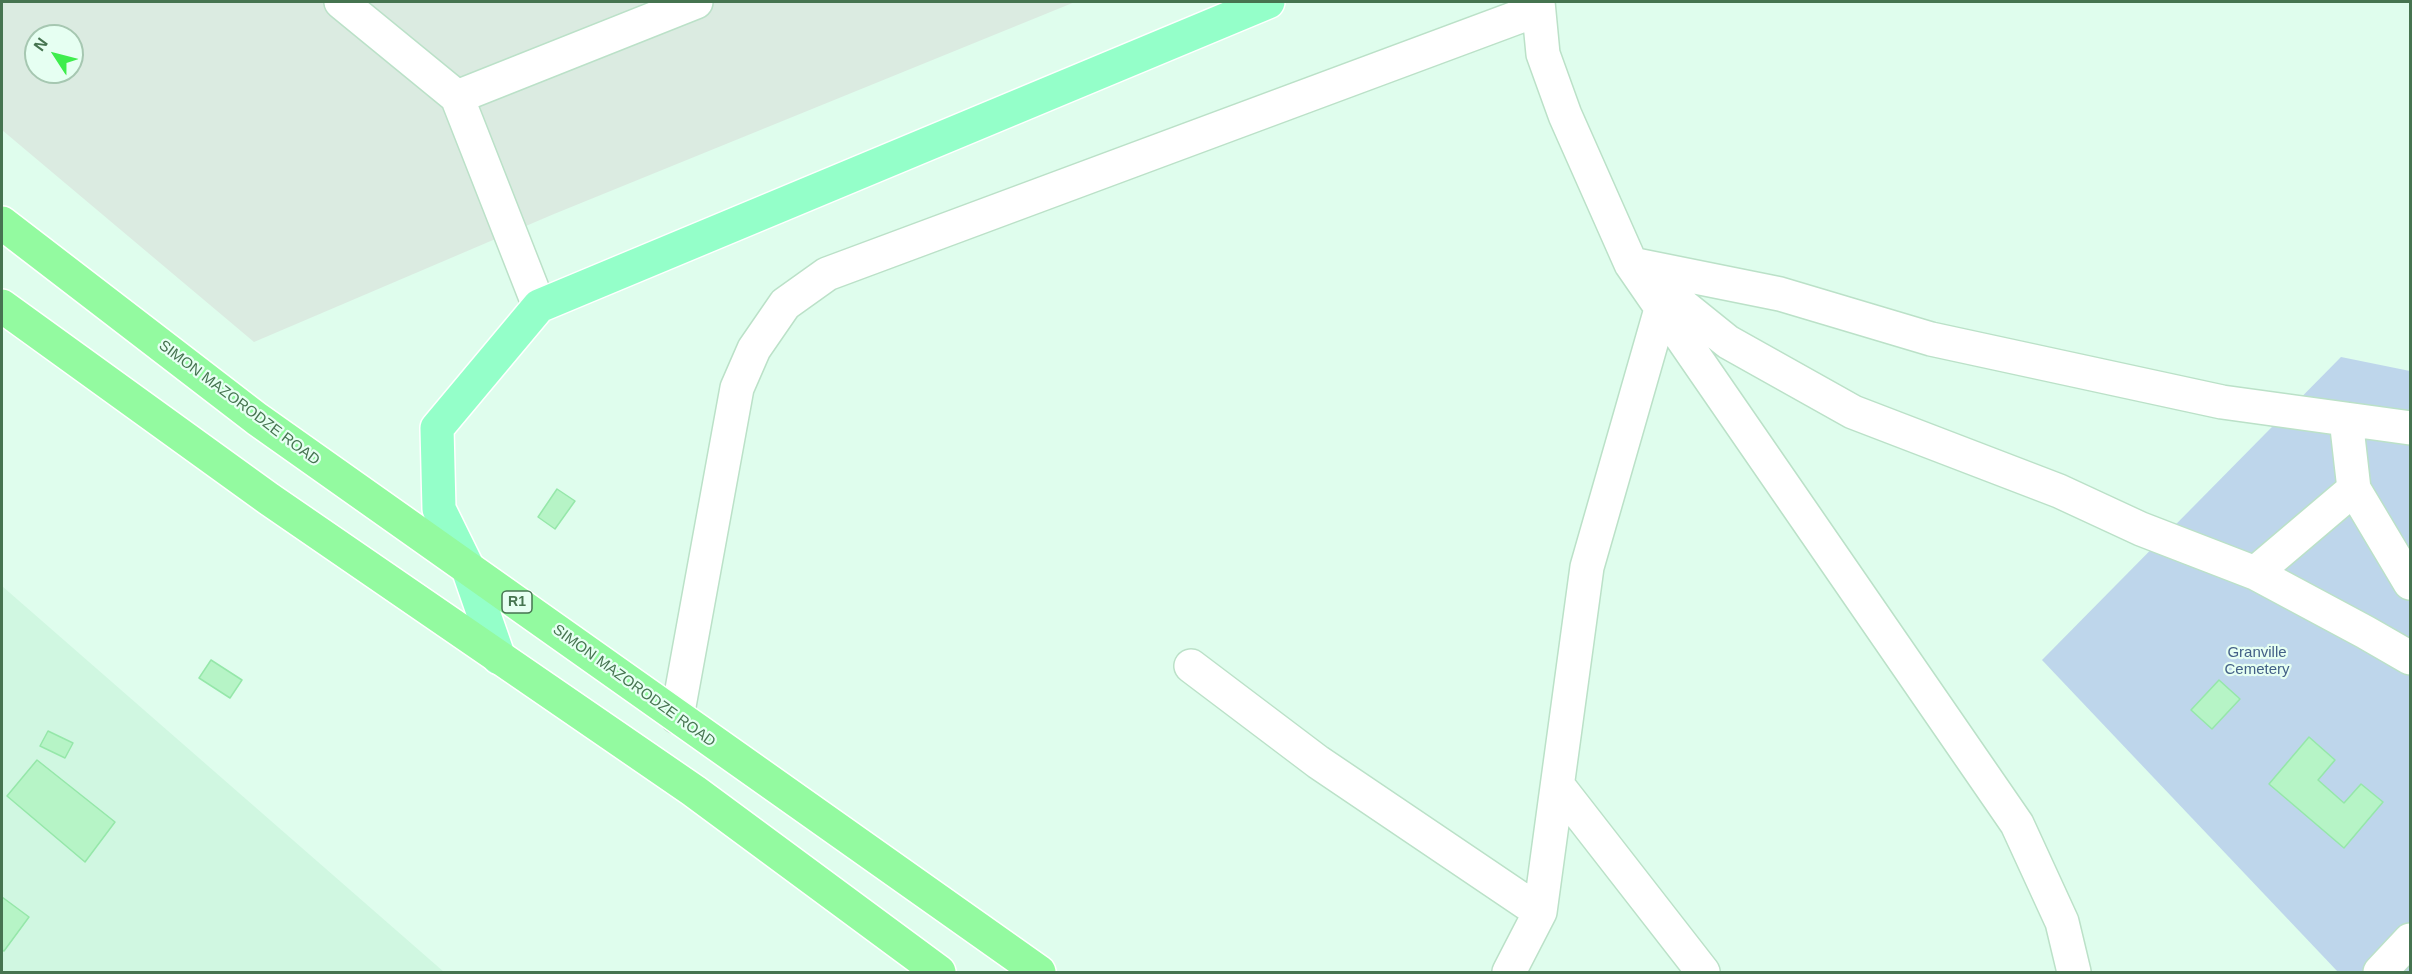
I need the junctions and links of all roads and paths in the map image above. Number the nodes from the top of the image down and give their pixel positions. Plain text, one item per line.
1 (341, 2) edge
2 (696, 2) edge
3 (1268, 2) edge
4 (1538, 6) edge
5 (457, 97) junction
6 (2, 223) edge
7 (1631, 264) junction
8 (2, 306) edge
9 (539, 306) junction
10 (1661, 309) junction
11 (2346, 419) junction
12 (2410, 428) edge
13 (2354, 489) junction
14 (467, 566) junction
15 (2255, 573) junction
16 (2410, 583) edge
17 (499, 658) junction
18 (2410, 658) edge
19 (1191, 666) dead end
20 (676, 717) junction
21 (1559, 787) junction
22 (1540, 912) junction
23 (2410, 940) edge
24 (939, 972) edge
25 (1039, 972) edge
26 (1509, 972) edge
27 (1703, 972) edge
28 (2074, 972) edge
29 (2380, 972) edge

1 - 5 street
2 - 5 street
3 - 9 main road
4 - 7 street
4 - 20 street
5 - 9 street
6 - 14 highway, SIMON MAZORODZE ROAD / R1
7 - 10 street
7 - 11 street
7 - 15 street
8 - 17 highway
9 - 14 main road
10 - 21 street
10 - 28 street
11 - 12 street
11 - 13 street
13 - 15 street
13 - 16 street
14 - 17 main road
14 - 20 highway, SIMON MAZORODZE ROAD / R1
15 - 18 street
17 - 24 highway
19 - 22 street
20 - 25 highway, SIMON MAZORODZE ROAD / R1
21 - 22 street
21 - 27 street
22 - 26 street
23 - 29 street

